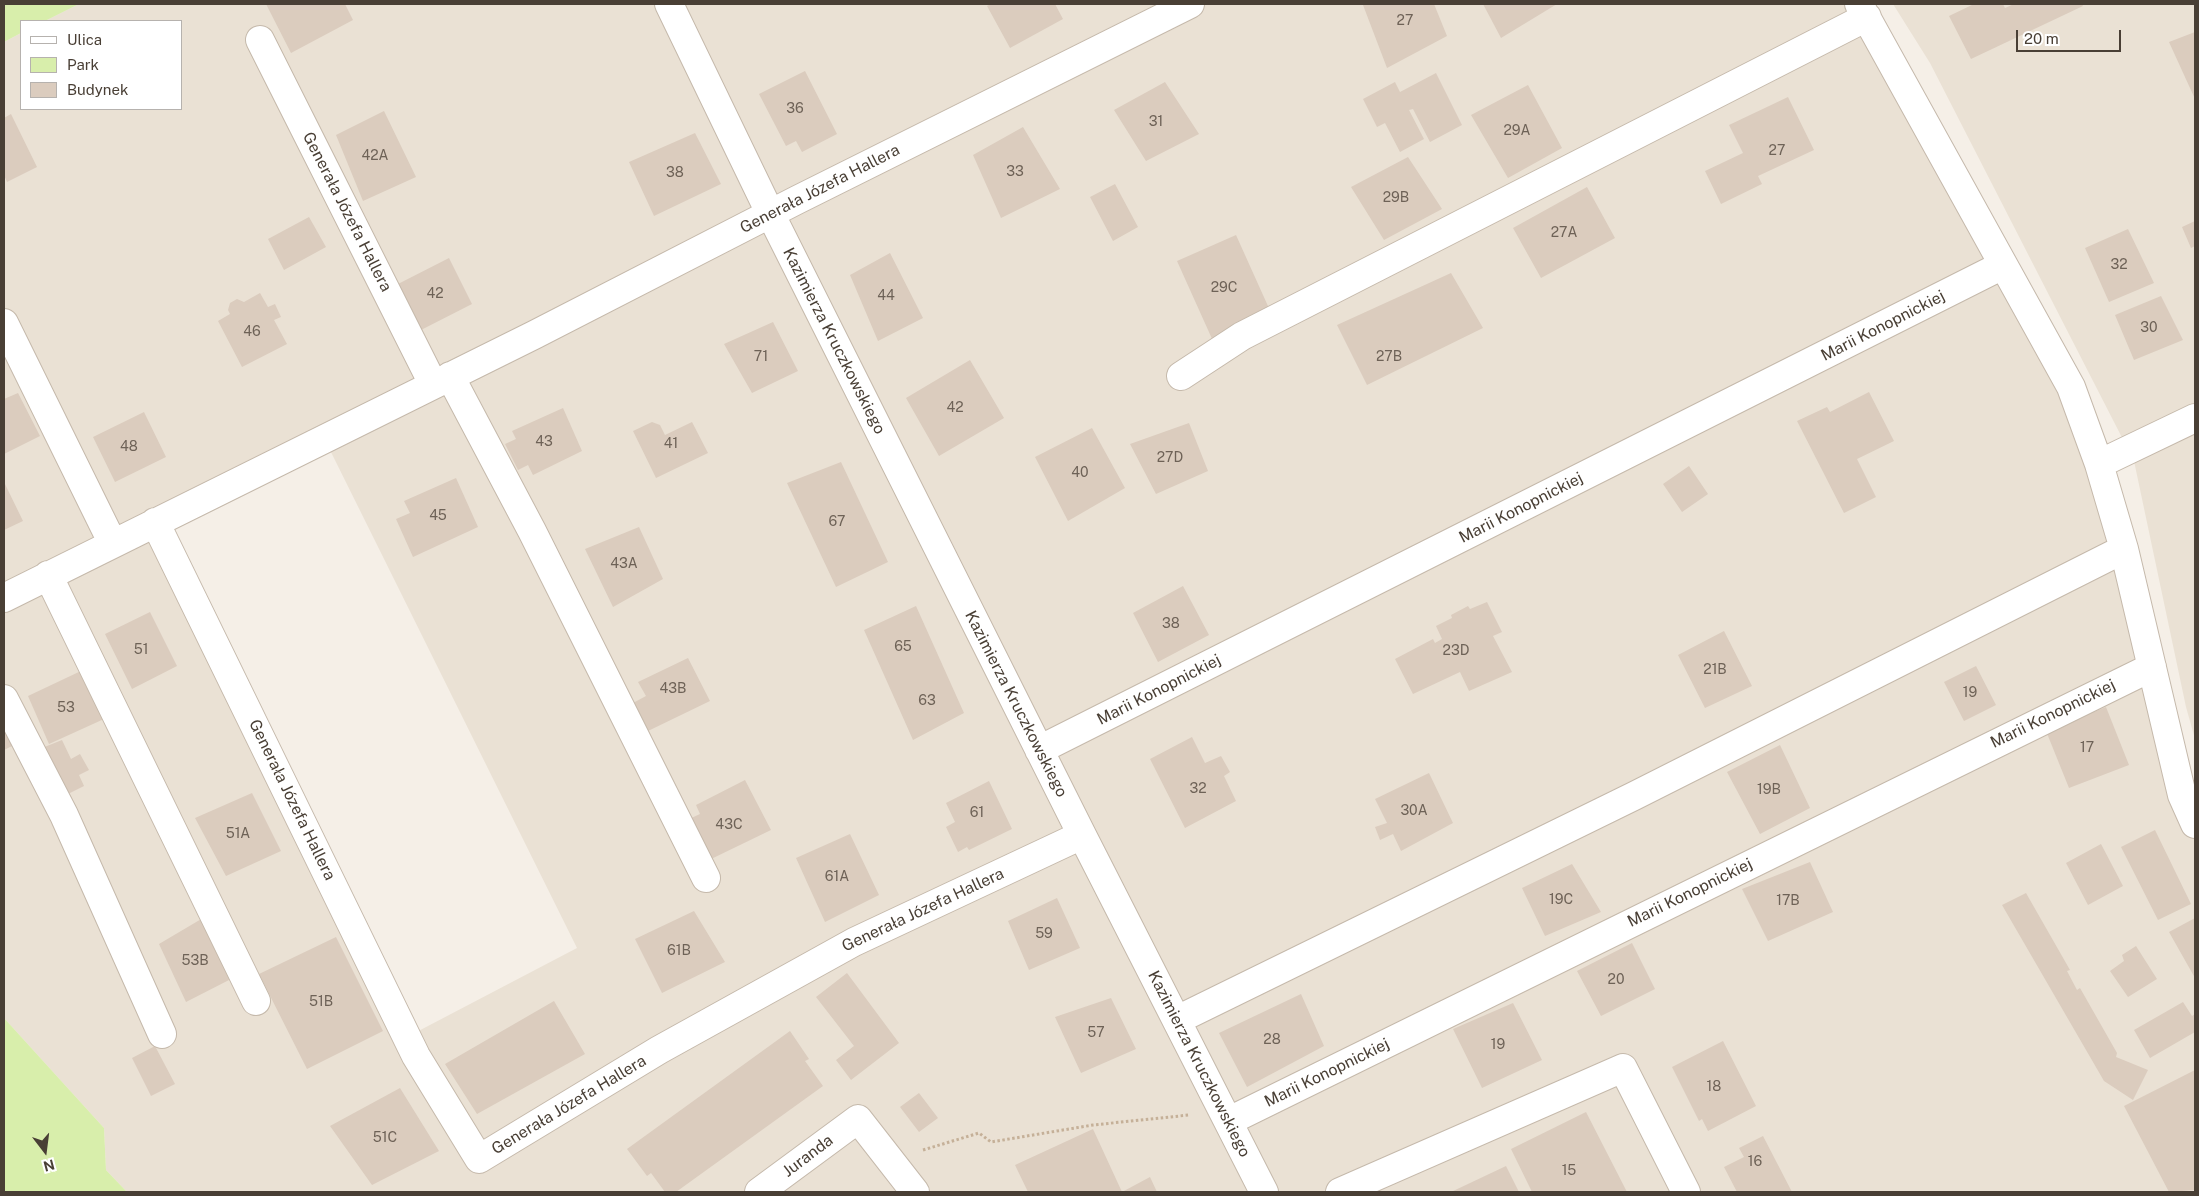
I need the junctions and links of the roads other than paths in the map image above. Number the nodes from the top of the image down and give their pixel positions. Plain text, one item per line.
1 (669, 4) edge
2 (1190, 4) edge
3 (1863, 10) edge
4 (260, 40) dead end
5 (770, 214) junction
6 (2003, 265) junction
7 (4, 323) edge
8 (1181, 376) dead end
9 (442, 380) junction
10 (2195, 418) edge
11 (2099, 464) junction
12 (155, 522) junction
13 (112, 542) junction
14 (2124, 549) junction
15 (48, 575) junction
16 (4, 598) edge
17 (2152, 667) junction
18 (4, 698) edge
19 (1039, 750) junction
20 (2195, 824) edge
21 (1082, 835) junction
22 (706, 878) dead end
23 (256, 1001) dead end
24 (1177, 1020) junction
25 (162, 1034) dead end
26 (1227, 1116) junction
27 (759, 1192) edge
28 (915, 1192) edge
29 (1264, 1192) edge
30 (1340, 1192) edge
31 (1686, 1192) edge

1 - 5 street, Kazimierza Kruczkowskiego
2 - 5 street, Generała Józefa Hallera
3 - 6 street
3 - 8 street
4 - 9 street, Generała Józefa Hallera
5 - 9 street, Generała Józefa Hallera
5 - 19 street, Kazimierza Kruczkowskiego
6 - 11 street
6 - 19 street, Marii Konopnickiej
7 - 13 street
9 - 12 street, Generała Józefa Hallera
9 - 22 street, Generała Józefa Hallera
10 - 11 street
11 - 14 street
12 - 13 street, Generała Józefa Hallera
12 - 21 street, Generała Józefa Hallera
13 - 15 street, Generała Józefa Hallera
14 - 17 street
14 - 24 street
15 - 16 street, Generała Józefa Hallera
15 - 23 street
17 - 20 street
17 - 26 street, Marii Konopnickiej
18 - 25 street
19 - 21 street, Kazimierza Kruczkowskiego
21 - 24 street, Kazimierza Kruczkowskiego
24 - 26 street, Kazimierza Kruczkowskiego
26 - 29 street, Kazimierza Kruczkowskiego
27 - 28 street, Juranda
30 - 31 street

